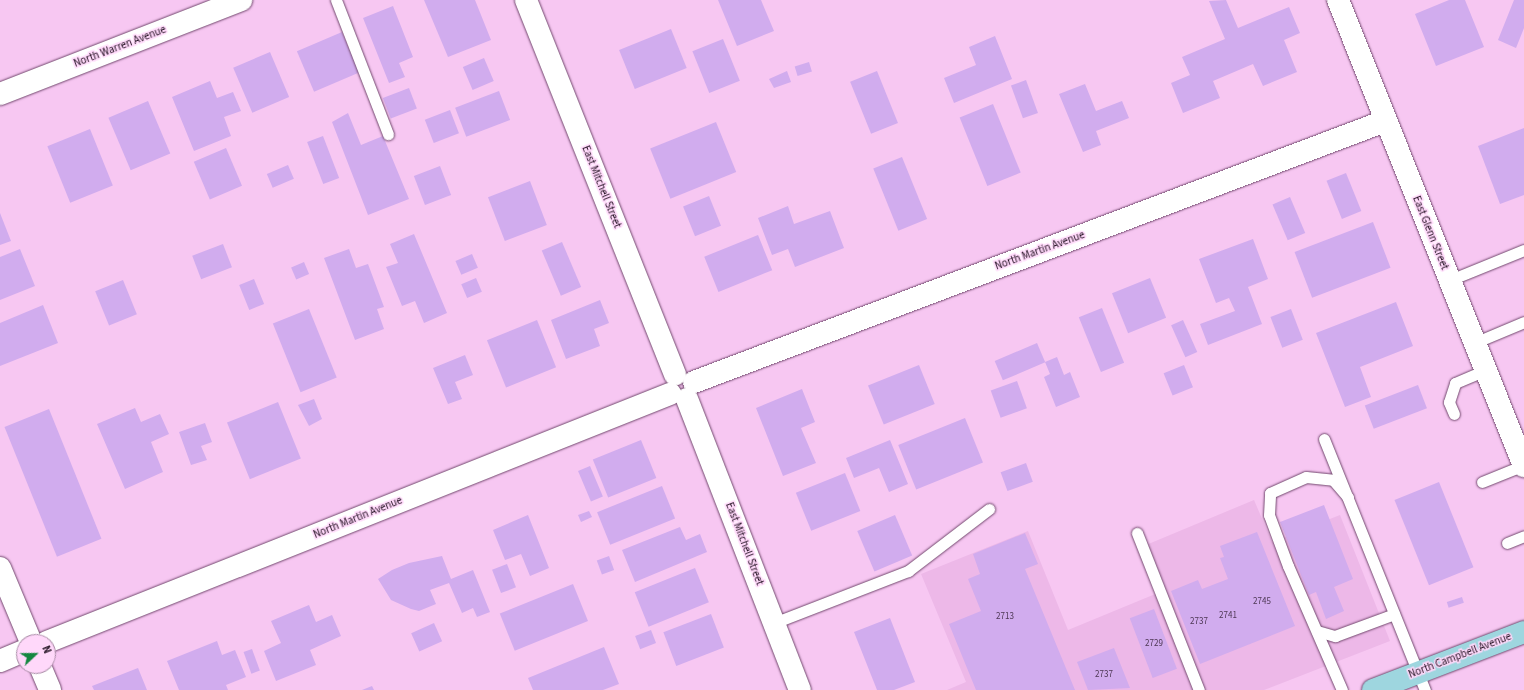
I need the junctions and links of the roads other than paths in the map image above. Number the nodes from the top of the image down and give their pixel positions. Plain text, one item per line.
1 (241, 0) edge
2 (336, 0) edge
3 (526, 0) edge
4 (1338, 0) edge
5 (0, 94) edge
6 (1385, 121) junction
7 (388, 134) dead end
8 (1524, 250) edge
9 (1450, 280) junction
10 (1524, 322) edge
11 (1474, 343) junction
12 (1485, 370) junction
13 (682, 387) junction
14 (1454, 414) dead end
15 (1324, 439) dead end
16 (1524, 466) edge
17 (1482, 482) dead end
18 (1348, 497) junction
19 (989, 509) dead end
20 (1137, 533) dead end
21 (1524, 536) edge
22 (1507, 544) dead end
23 (0, 568) edge
24 (1394, 614) junction
25 (774, 623) junction
26 (1317, 631) junction
27 (1524, 632) edge
28 (28, 634) edge
29 (56, 638) edge
30 (16, 654) edge
31 (0, 661) edge
32 (43, 674) edge
33 (1421, 681) edge
34 (50, 690) edge
35 (800, 690) edge
36 (1199, 690) edge
37 (1342, 690) edge
38 (1373, 690) edge

1 - 5 street, North Warren Avenue
2 - 7 lane
3 - 13 street, East Mitchell Street
4 - 6 street, East Glenn Street
6 - 9 street, East Glenn Street
6 - 13 street, North Martin Avenue
8 - 9 lane
9 - 11 street, East Glenn Street
10 - 11 lane
11 - 12 street, East Glenn Street
12 - 14 lane
12 - 16 street, East Glenn Street
13 - 25 street, East Mitchell Street
13 - 29 street, North Martin Avenue
15 - 18 lane
16 - 17 lane
18 - 24 lane
18 - 26 lane
19 - 25 lane
20 - 36 lane
21 - 22 lane
23 - 28 street
24 - 26 lane
24 - 33 lane
25 - 35 street, East Mitchell Street
26 - 37 lane
27 - 33 main road, North Campbell Avenue
30 - 31 street
32 - 34 street
33 - 38 main road, North Campbell Avenue

